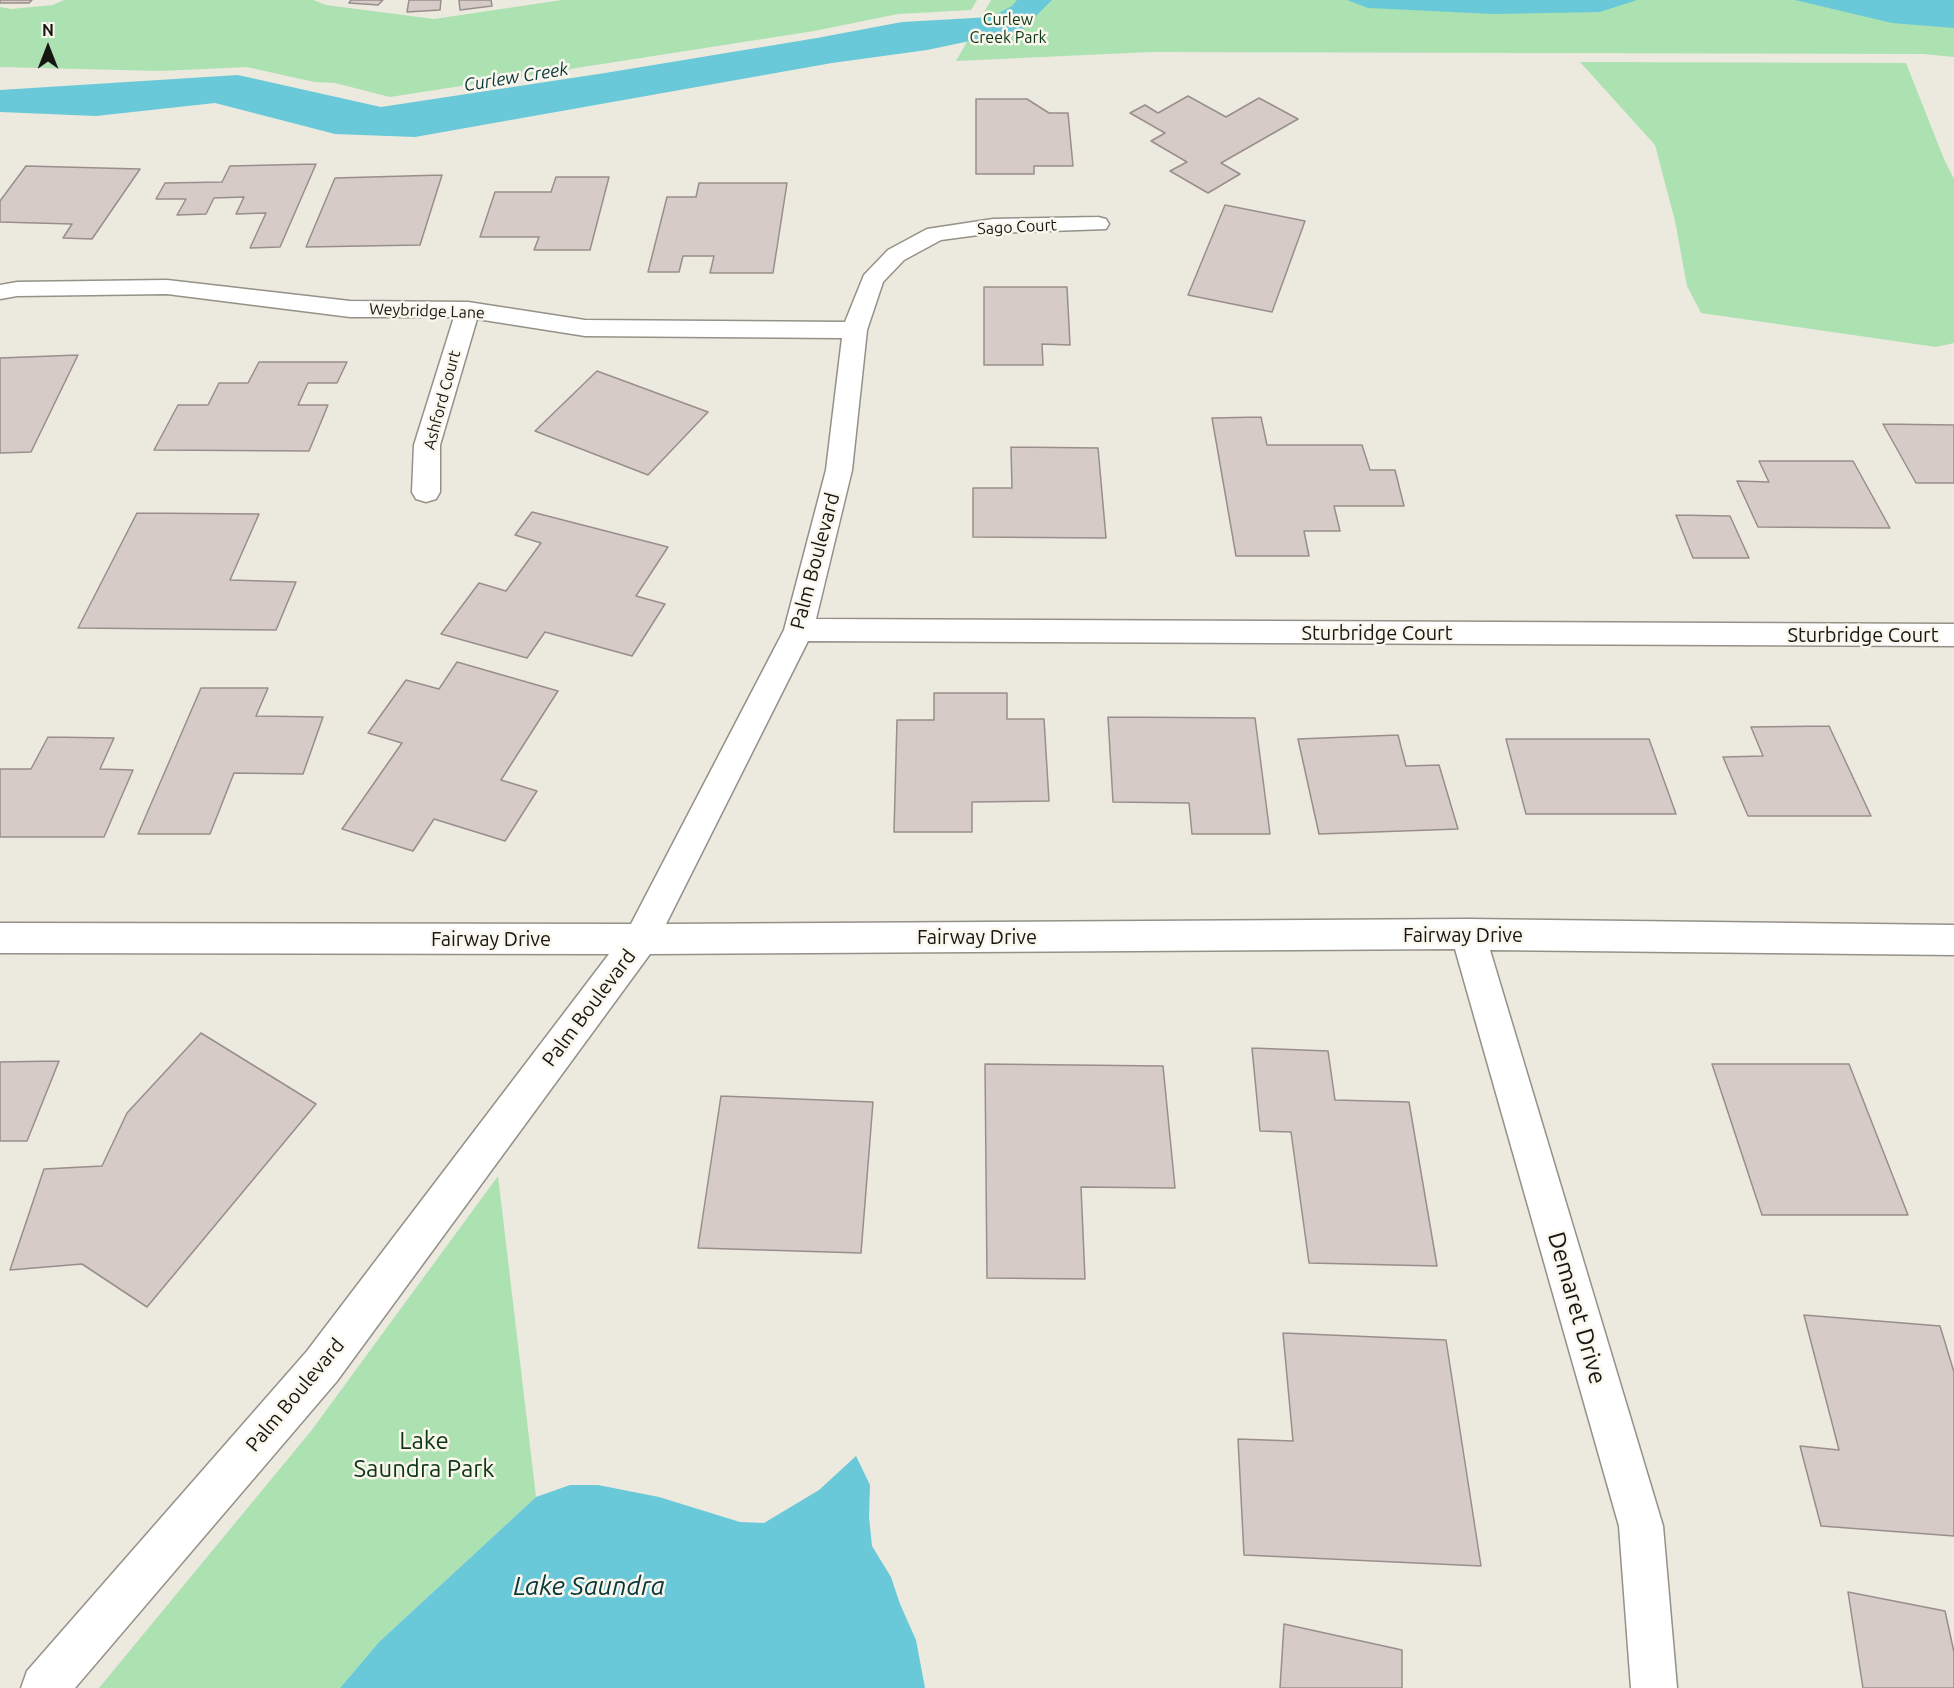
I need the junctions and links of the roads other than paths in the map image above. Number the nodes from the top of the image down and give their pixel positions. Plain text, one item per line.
1 (1098, 224) dead end
2 (935, 234) joint
3 (0, 292) edge
4 (468, 310) junction
5 (855, 330) junction
6 (426, 492) dead end
7 (799, 630) junction
8 (1954, 635) edge
9 (1468, 934) junction
10 (0, 938) edge
11 (641, 939) junction
12 (1954, 940) edge
13 (45, 1688) edge
14 (1654, 1688) edge

1 - 2 street, Sago Court
2 - 5 street, Palm Boulevard
3 - 4 street, Weybridge Lane
4 - 5 street, Weybridge Lane
4 - 6 street, Ashford Court
5 - 7 street, Palm Boulevard
7 - 8 street, Sturbridge Court
7 - 11 street, Palm Boulevard
9 - 11 street, Fairway Drive
9 - 12 street, Fairway Drive
9 - 14 street, Demaret Drive
10 - 11 street, Fairway Drive
11 - 13 street, Palm Boulevard

